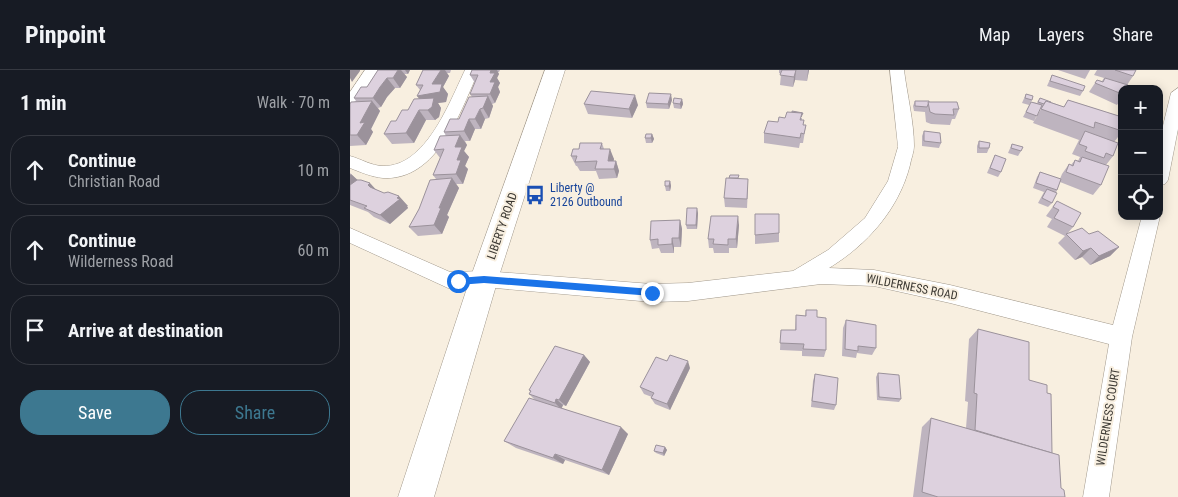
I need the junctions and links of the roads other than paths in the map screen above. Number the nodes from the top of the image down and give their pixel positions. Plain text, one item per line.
1 (372, 70) edge
2 (472, 70) edge
3 (555, 70) edge
4 (897, 70) edge
5 (1178, 93) edge
6 (350, 103) edge
7 (350, 162) edge
8 (1160, 175) edge
9 (1150, 220) edge
10 (350, 235) edge
11 (795, 278) junction
12 (484, 279) junction
13 (1121, 337) junction
14 (416, 497) edge
15 (1096, 497) edge

1 - 6 street
2 - 7 street
3 - 12 main road, LIBERTY ROAD
4 - 11 street
5 - 8 street
9 - 13 street
10 - 12 street, WILDERNESS ROAD
11 - 12 street, WILDERNESS ROAD
11 - 13 street, WILDERNESS ROAD
12 - 14 main road, LIBERTY ROAD
13 - 15 street, WILDERNESS COURT

